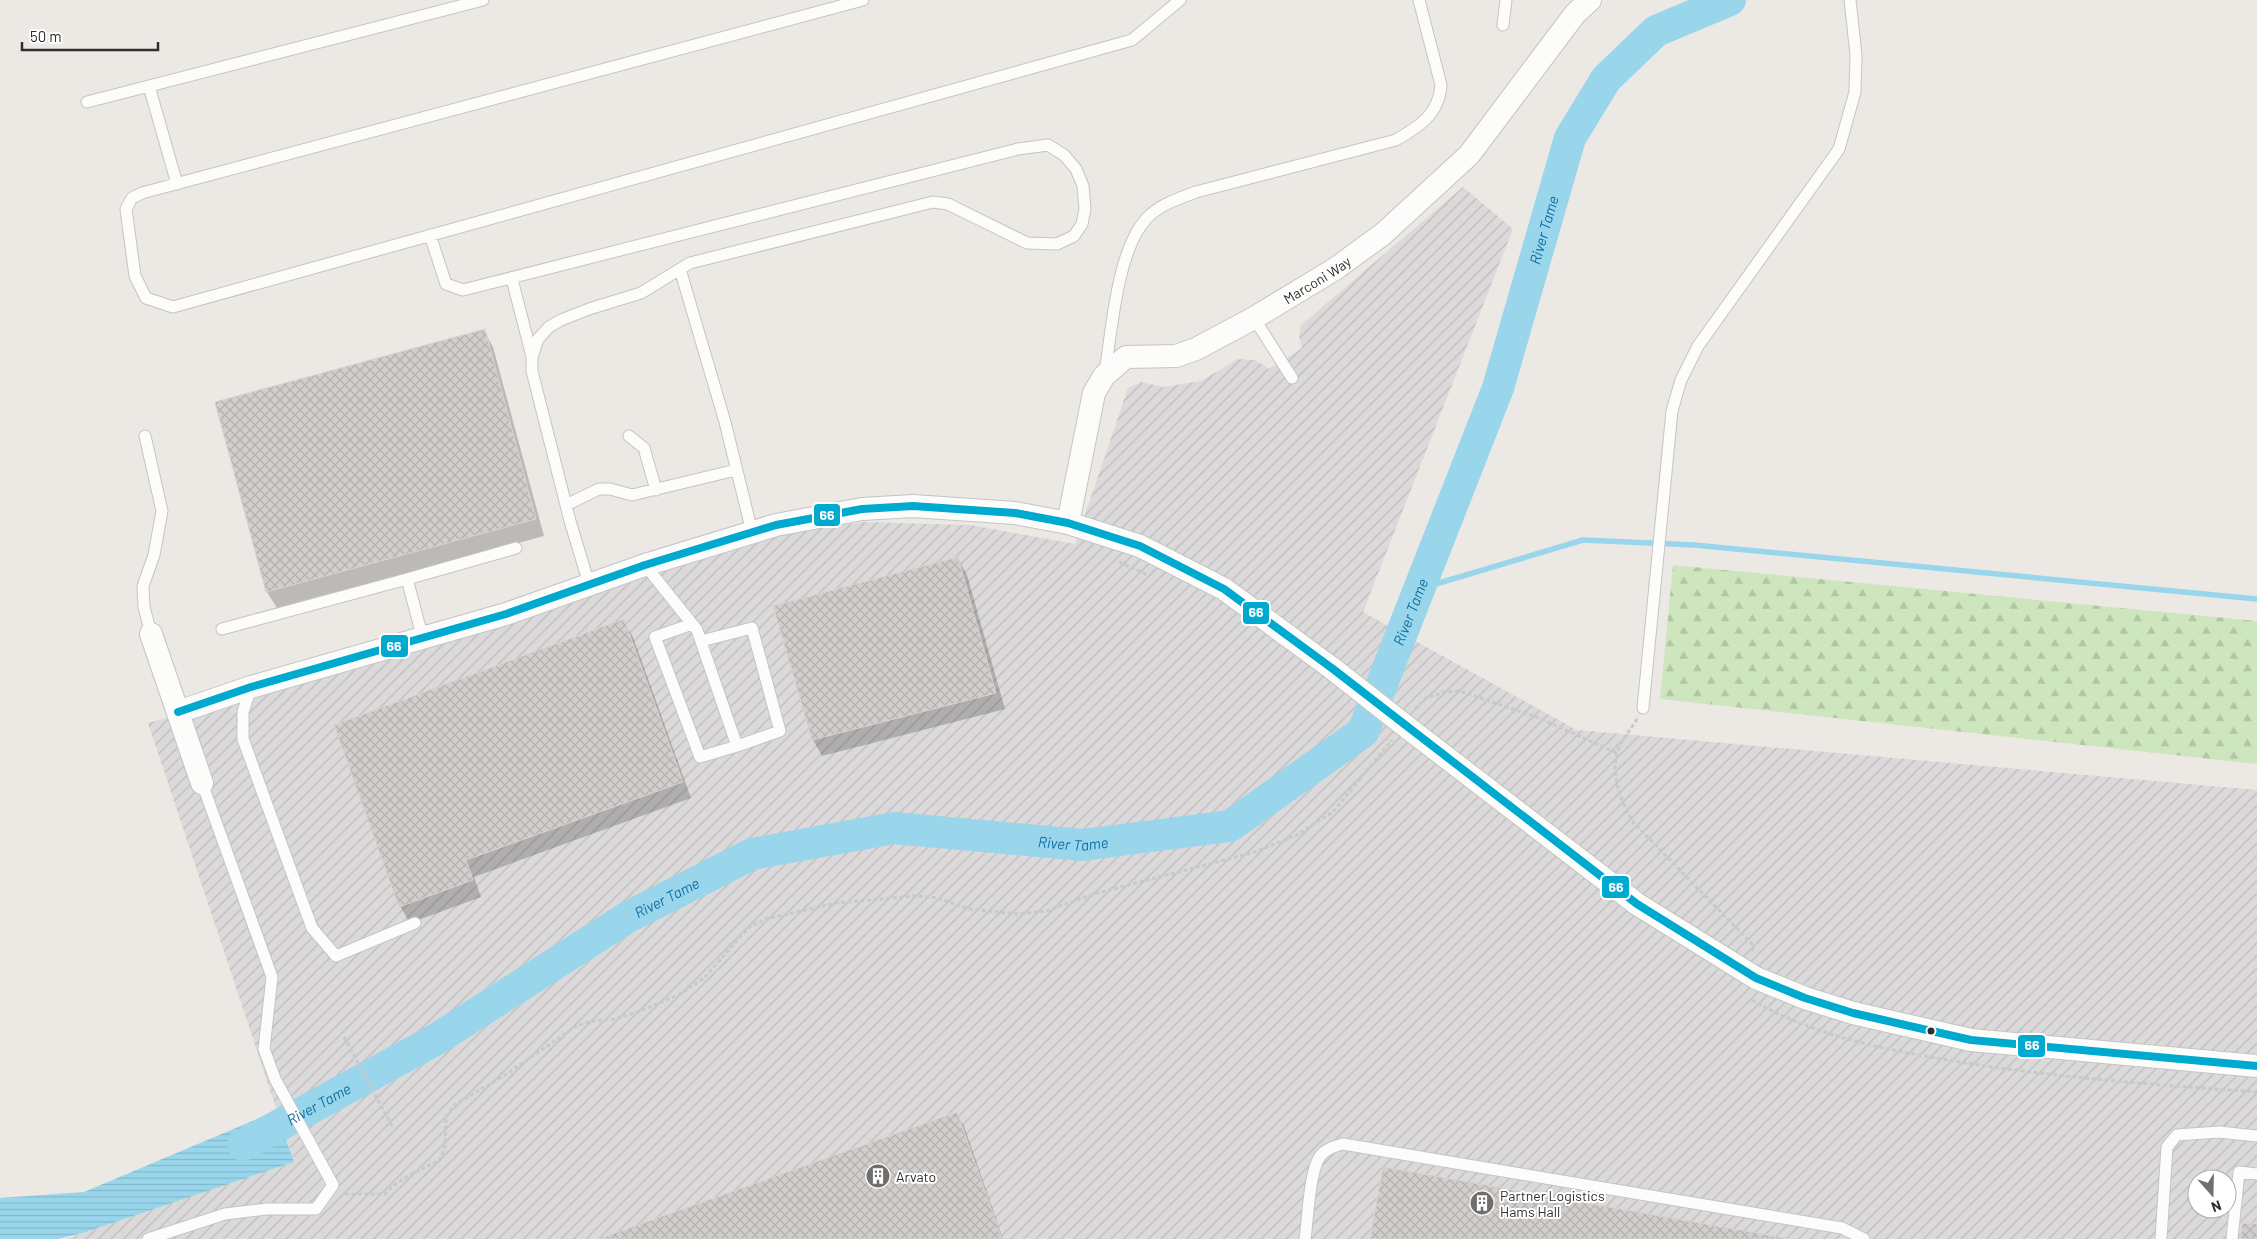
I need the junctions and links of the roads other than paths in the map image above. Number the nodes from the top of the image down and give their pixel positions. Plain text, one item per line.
1 (483, 0) edge
2 (863, 0) edge
3 (1180, 0) edge
4 (1419, 0) edge
5 (1506, 0) edge
6 (1590, 0) edge
7 (1850, 0) edge
8 (1503, 25) dead end
9 (149, 86) junction
10 (87, 102) dead end
11 (177, 184) junction
12 (430, 235) junction
13 (680, 269) junction
14 (512, 279) junction
15 (1254, 318) junction
16 (532, 357) junction
17 (1104, 376) junction
18 (1292, 378) dead end
19 (145, 436) dead end
20 (629, 436) dead end
21 (736, 470) junction
22 (656, 490) junction
23 (566, 506) junction
24 (1068, 523) junction
25 (752, 532) junction
26 (516, 548) dead end
27 (645, 565) junction
28 (407, 579) junction
29 (589, 584) junction
30 (692, 624) junction
31 (222, 629) dead end
32 (151, 634) joint
33 (423, 639) junction
34 (701, 641) junction
35 (251, 687) junction
36 (1644, 708) road end
37 (178, 712) junction
38 (737, 746) junction
39 (202, 783) joint
40 (415, 923) dead end
41 (2257, 1066) edge
42 (2257, 1136) edge
43 (2257, 1174) edge
44 (148, 1239) edge
45 (1305, 1239) edge
46 (1864, 1239) edge
47 (2161, 1239) edge
48 (2232, 1239) edge

1 - 9 lane
2 - 11 lane
3 - 12 lane
4 - 17 lane
5 - 8 lane
6 - 15 street, Marconi Way
7 - 36 lane
9 - 10 lane
9 - 11 lane
11 - 12 lane
12 - 14 lane
13 - 14 lane
13 - 16 lane
13 - 21 lane
14 - 16 lane
15 - 17 street, Marconi Way
15 - 18 lane
16 - 23 lane
17 - 24 street, Marconi Way
19 - 32 lane
20 - 22 lane
21 - 22 lane
21 - 25 lane
22 - 23 lane
23 - 29 lane
24 - 25 street
24 - 41 street, bridge
25 - 27 street
26 - 28 lane
27 - 29 street
27 - 30 lane
28 - 31 lane
28 - 33 lane
29 - 33 street
30 - 34 lane
30 - 38 lane
32 - 37 street
33 - 35 street
34 - 38 lane
34 - 38 lane
35 - 37 street
35 - 40 lane
37 - 39 street
39 - 44 lane
42 - 47 lane
43 - 48 lane
45 - 46 lane

